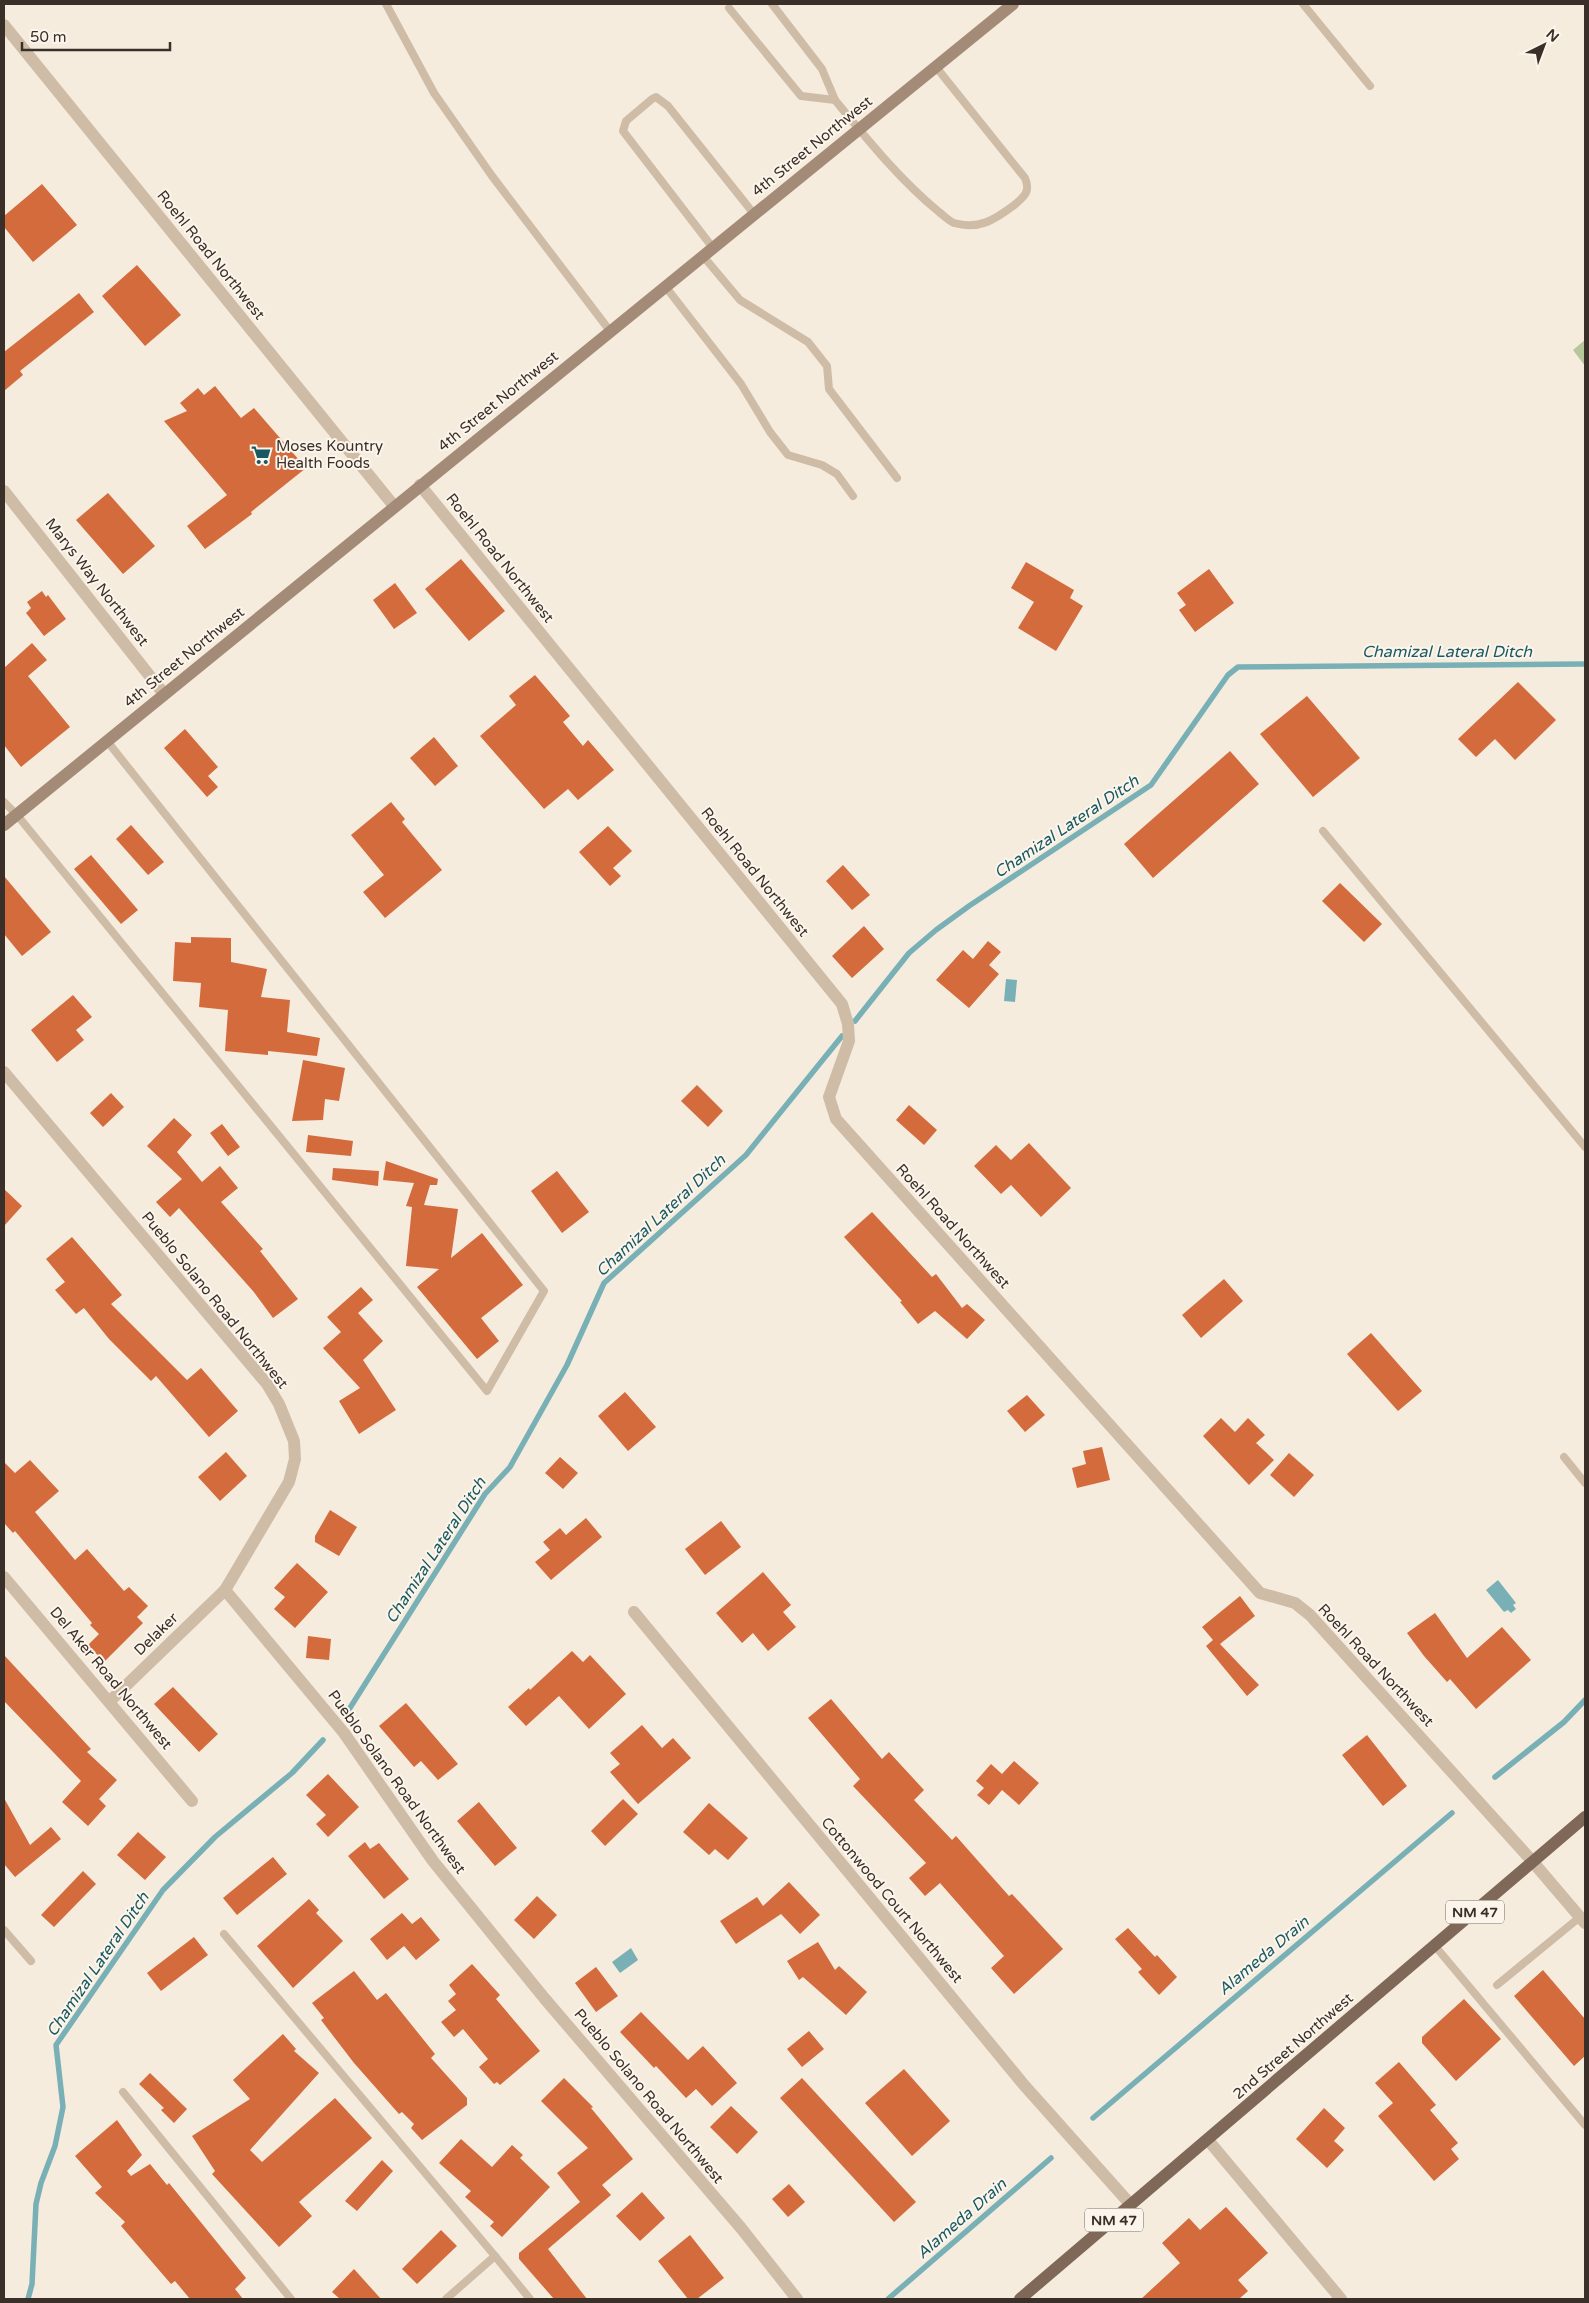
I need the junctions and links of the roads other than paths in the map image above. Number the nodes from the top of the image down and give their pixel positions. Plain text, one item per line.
1 (386, 4) edge
2 (772, 4) edge
3 (1303, 4) edge
4 (1011, 5) edge
5 (728, 8) dead end
6 (4, 24) edge
7 (936, 67) junction
8 (1370, 86) dead end
9 (835, 100) junction
10 (858, 128) junction
11 (754, 214) junction
12 (708, 252) junction
13 (665, 286) junction
14 (610, 331) junction
15 (898, 478) dead end
16 (420, 485) junction
17 (4, 491) edge
18 (853, 496) dead end
19 (394, 506) junction
20 (164, 694) junction
21 (107, 741) junction
22 (4, 802) edge
23 (17, 815) junction
24 (4, 825) edge
25 (1323, 831) dead end
26 (4, 1072) edge
27 (1585, 1147) edge
28 (1564, 1457) dead end
29 (1585, 1483) edge
30 (4, 1577) edge
31 (225, 1590) junction
32 (634, 1612) dead end
33 (110, 1701) junction
34 (192, 1801) dead end
35 (1585, 1817) edge
36 (1533, 1862) junction
37 (1583, 1920) edge
38 (4, 1930) edge
39 (224, 1934) dead end
40 (1435, 1946) junction
41 (31, 1961) dead end
42 (1497, 1985) dead end
43 (123, 2092) dead end
44 (1585, 2125) edge
45 (1208, 2140) junction
46 (1131, 2205) junction
47 (495, 2256) junction
48 (291, 2299) edge
49 (446, 2299) edge
50 (530, 2299) edge
51 (797, 2299) edge
52 (1020, 2299) edge
53 (1341, 2299) edge

1 - 14 lane
2 - 9 lane
3 - 8 lane
4 - 7 main road, 4th Street Northwest
5 - 9 lane
6 - 19 street, Roehl Road Northwest
7 - 10 main road, 4th Street Northwest
7 - 10 lane
9 - 10 lane
10 - 11 main road, 4th Street Northwest
11 - 12 main road, 4th Street Northwest
11 - 12 lane
12 - 13 main road, 4th Street Northwest
12 - 15 lane
13 - 14 main road, 4th Street Northwest
13 - 18 lane
14 - 16 main road, 4th Street Northwest
16 - 19 main road, 4th Street Northwest
16 - 36 street, Roehl Road Northwest
17 - 20 street, Marys Way Northwest
19 - 20 main road, 4th Street Northwest
20 - 21 main road, 4th Street Northwest
21 - 23 main road, 4th Street Northwest
21 - 23 lane
22 - 23 lane
23 - 24 main road, 4th Street Northwest
25 - 27 lane
26 - 31 street, Pueblo Solano Road Northwest
28 - 29 lane
30 - 33 street, Del Aker Road Northwest
31 - 33 street, Delaker
31 - 51 street, Pueblo Solano Road Northwest
32 - 46 street, Cottonwood Court Northwest
33 - 34 street, Del Aker Road Northwest
35 - 36 main road, 2nd Street Northwest / NM 47
36 - 37 street, Roehl Road Northwest
36 - 40 main road, 2nd Street Northwest / NM 47
37 - 42 lane
38 - 41 lane
39 - 47 lane
40 - 44 lane
40 - 45 main road, 2nd Street Northwest / NM 47
43 - 48 lane
45 - 46 main road, 2nd Street Northwest / NM 47
45 - 53 street
46 - 52 main road, 2nd Street Northwest / NM 47
47 - 49 lane
47 - 50 lane

